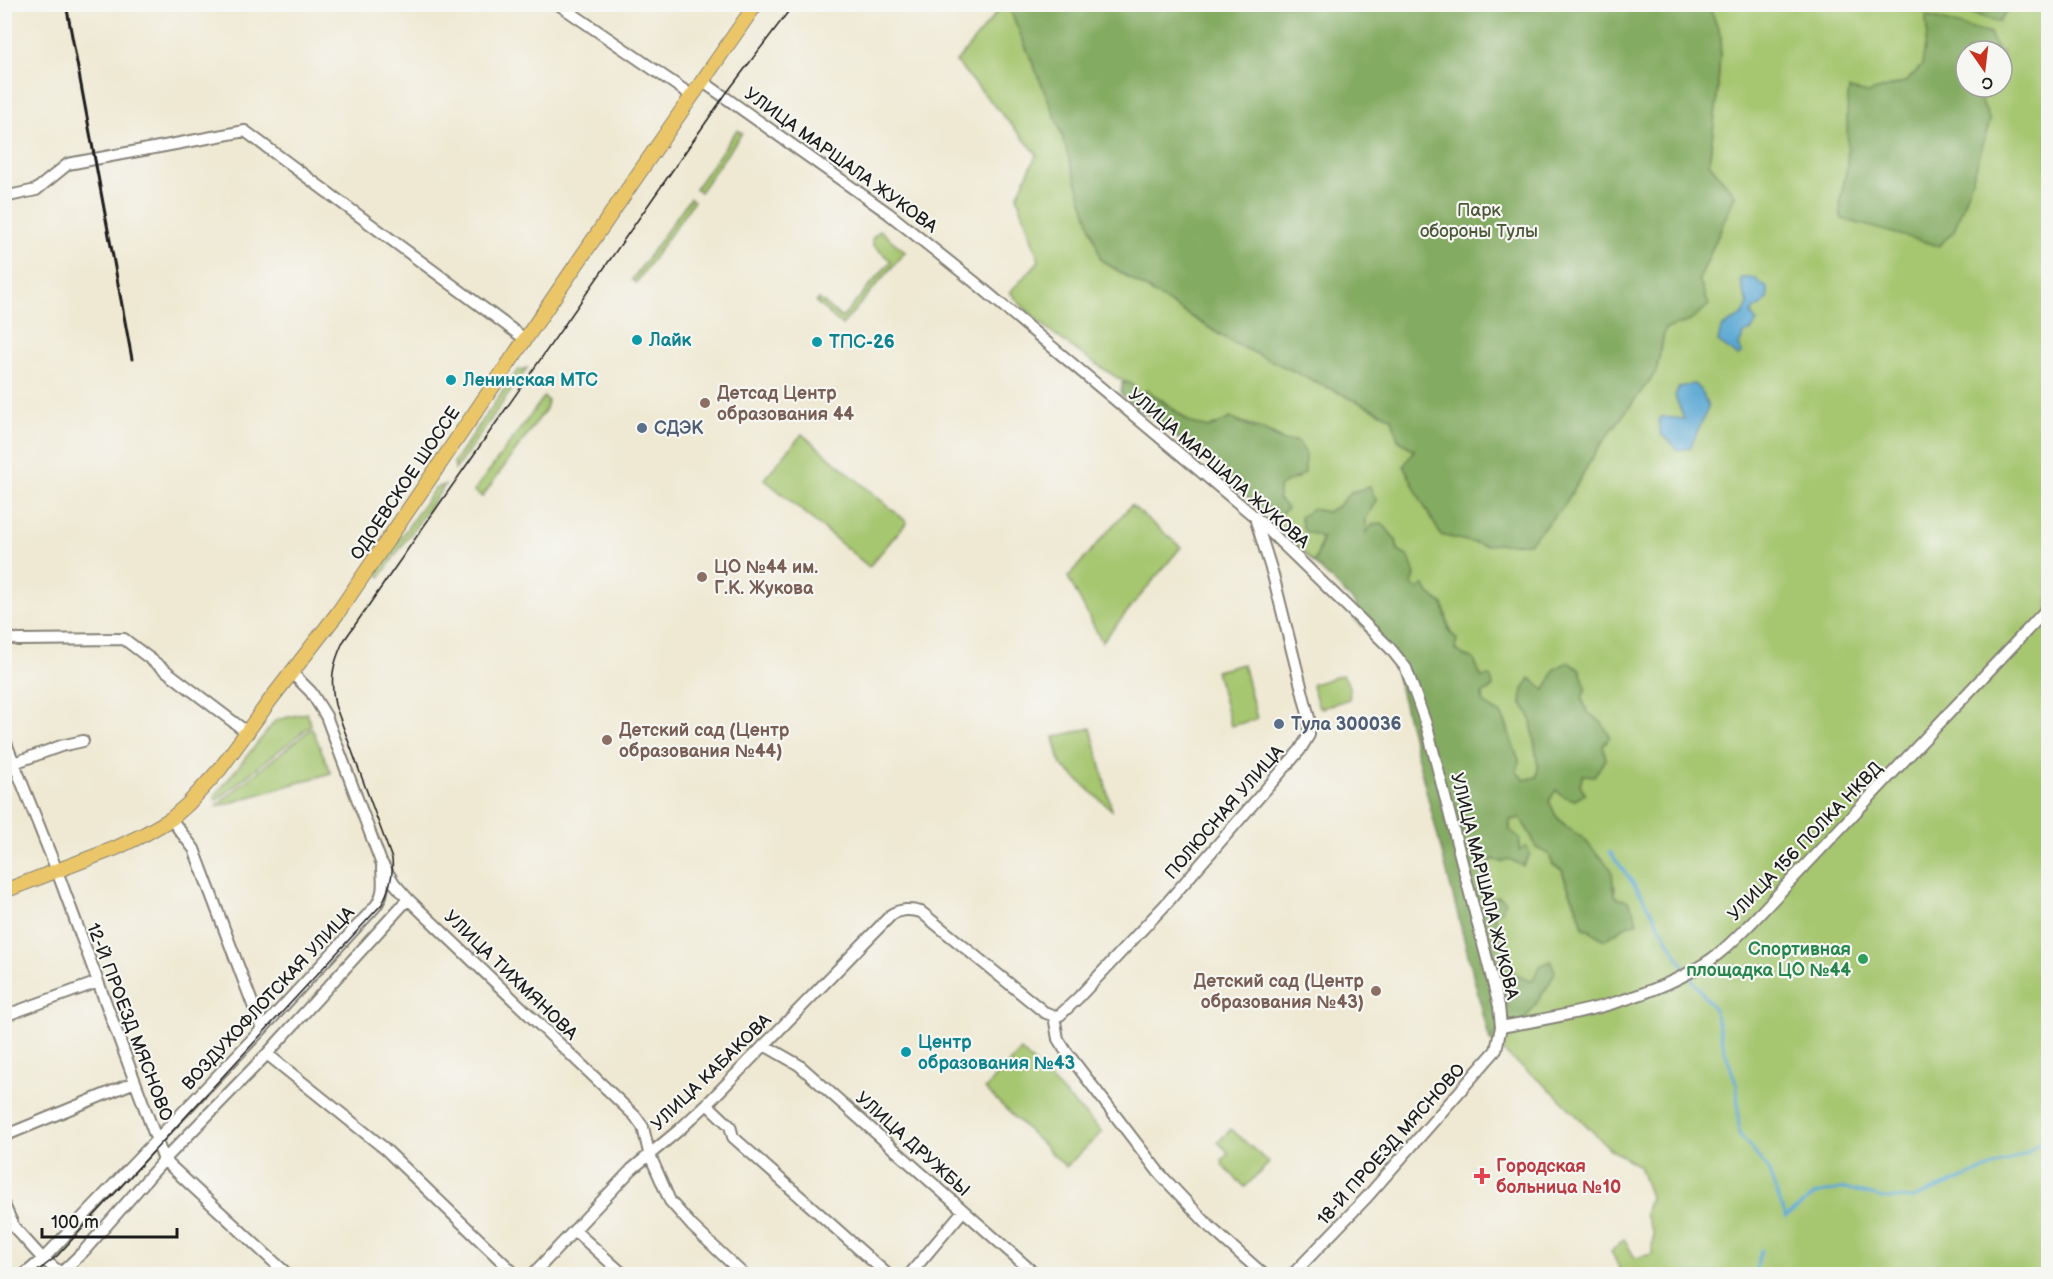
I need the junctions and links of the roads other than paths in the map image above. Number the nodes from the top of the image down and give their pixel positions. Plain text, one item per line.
1 (558, 4) edge
2 (756, 4) edge
3 (702, 81) junction
4 (692, 95) junction
5 (4, 197) edge
6 (525, 339) junction
7 (1255, 517) junction
8 (2049, 608) edge
9 (4, 636) edge
10 (292, 673) junction
11 (248, 733) junction
12 (5, 739) edge
13 (82, 741) dead end
14 (14, 762) junction
15 (171, 819) junction
16 (381, 862) junction
17 (57, 871) junction
18 (4, 891) edge
19 (408, 900) junction
20 (98, 982) junction
21 (4, 1016) edge
22 (1054, 1016) junction
23 (1501, 1027) junction
24 (262, 1029) junction
25 (764, 1045) junction
26 (267, 1054) junction
27 (135, 1082) junction
28 (707, 1104) junction
29 (4, 1136) edge
30 (157, 1140) junction
31 (650, 1153) junction
32 (165, 1160) junction
33 (4, 1205) edge
34 (963, 1212) junction
35 (574, 1230) junction
36 (43, 1259) junction
37 (61, 1274) edge
38 (25, 1275) edge
39 (287, 1275) edge
40 (515, 1275) edge
41 (533, 1275) edge
42 (623, 1275) edge
43 (743, 1275) edge
44 (887, 1275) edge
45 (910, 1275) edge
46 (1035, 1275) edge
47 (1263, 1275) edge
48 (1293, 1275) edge

1 - 4 street
2 - 3 main road, ОДОЕВСКОЕ ШОССЕ
3 - 4 main road, ОДОЕВСКОЕ ШОССЕ
3 - 7 street, УЛИЦА МАРШАЛА ЖУКОВА
4 - 6 main road, ОДОЕВСКОЕ ШОССЕ
5 - 6 street
6 - 10 main road, ОДОЕВСКОЕ ШОССЕ
7 - 22 street, ПОЛЮСНАЯ УЛИЦА
7 - 23 street, УЛИЦА МАРШАЛА ЖУКОВА
8 - 23 street, УЛИЦА 156 ПОЛКА НКВД
9 - 11 street
10 - 11 main road, ОДОЕВСКОЕ ШОССЕ
10 - 16 street, УЛИЦА ТИХМЯНОВА
11 - 15 main road, ОДОЕВСКОЕ ШОССЕ
12 - 14 street, 12-Й ПРОЕЗД МЯСНОВО
13 - 14 street
14 - 17 street, 12-Й ПРОЕЗД МЯСНОВО
15 - 17 main road, ОДОЕВСКОЕ ШОССЕ
15 - 24 street
16 - 19 street, УЛИЦА ТИХМЯНОВА
16 - 24 street, ВОЗДУХОФЛОТСКАЯ УЛИЦА
17 - 18 main road, ОДОЕВСКОЕ ШОССЕ
17 - 20 street, 12-Й ПРОЕЗД МЯСНОВО
19 - 26 street, ВОЗДУХОФЛОТСКАЯ УЛИЦА
19 - 31 street, УЛИЦА ТИХМЯНОВА
20 - 21 street
20 - 27 street, 12-Й ПРОЕЗД МЯСНОВО
22 - 25 street, УЛИЦА КАБАКОВА
22 - 47 street
23 - 48 street, 18-Й ПРОЕЗД МЯСНОВО
24 - 30 street, ВОЗДУХОФЛОТСКАЯ УЛИЦА
25 - 28 street, УЛИЦА КАБАКОВА
25 - 34 street, УЛИЦА ДРУЖБЫ
26 - 32 street, ВОЗДУХОФЛОТСКАЯ УЛИЦА
26 - 40 street
27 - 29 street
27 - 30 street, 12-Й ПРОЕЗД МЯСНОВО
28 - 31 street, УЛИЦА КАБАКОВА
28 - 44 street
30 - 32 street, 12-Й ПРОЕЗД МЯСНОВО
30 - 36 street, ВОЗДУХОФЛОТСКАЯ УЛИЦА
31 - 35 street, УЛИЦА КАБАКОВА
31 - 43 street, УЛИЦА ТИХМЯНОВА
32 - 37 street, ВОЗДУХОФЛОТСКАЯ УЛИЦА
32 - 39 street, 12-Й ПРОЕЗД МЯСНОВО
33 - 36 street
34 - 45 street
34 - 46 street, УЛИЦА ДРУЖБЫ
35 - 41 street, УЛИЦА КАБАКОВА
35 - 42 street
36 - 37 street
36 - 38 street, ВОЗДУХОФЛОТСКАЯ УЛИЦА

